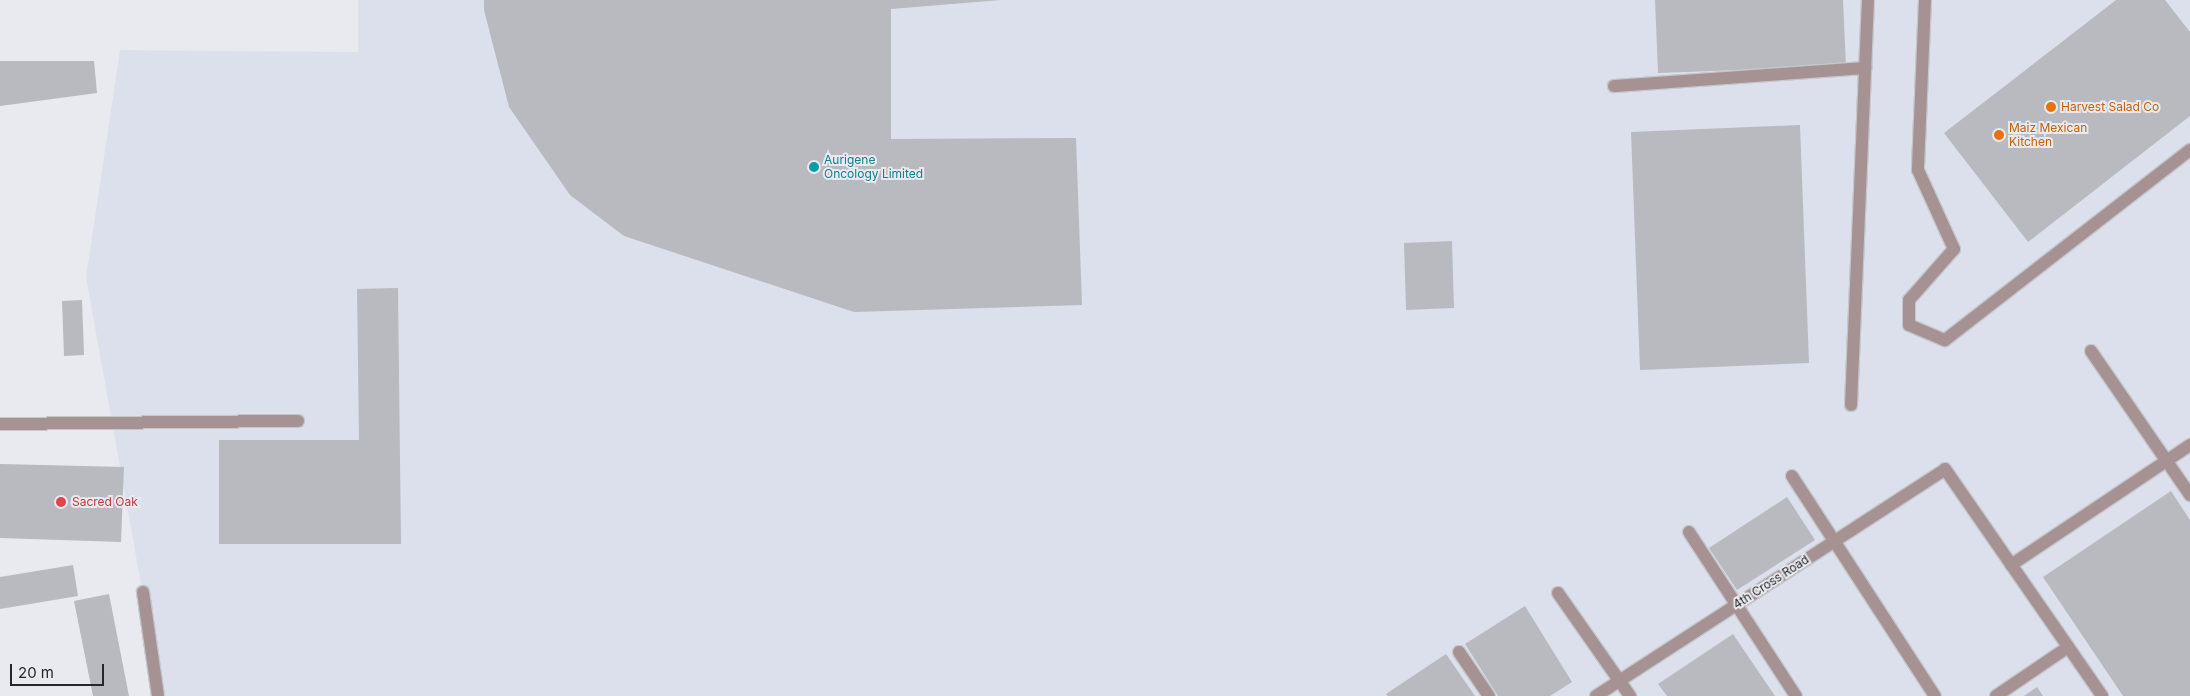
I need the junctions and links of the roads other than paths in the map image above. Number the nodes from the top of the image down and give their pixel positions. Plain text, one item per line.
1 (1868, 0) edge
2 (1925, 0) edge
3 (1865, 68) junction
4 (1614, 86) dead end
5 (2190, 150) edge
6 (2091, 351) dead end
7 (1851, 405) dead end
8 (298, 421) dead end
9 (0, 424) edge
10 (2190, 446) edge
11 (2166, 461) junction
12 (1792, 476) dead end
13 (2190, 495) edge
14 (1689, 532) dead end
15 (1834, 541) junction
16 (2011, 565) junction
17 (144, 592) dead end
18 (1558, 593) dead end
19 (1736, 605) junction
20 (2068, 647) junction
21 (1460, 652) dead end
22 (1619, 681) junction
23 (158, 696) edge
24 (1489, 696) edge
25 (1596, 696) edge
26 (1630, 696) edge
27 (1796, 696) edge
28 (1935, 696) edge
29 (1996, 696) edge
30 (2102, 696) edge

1 - 3 street
2 - 5 street
3 - 4 street
3 - 7 street
6 - 11 street
8 - 9 street
10 - 11 street
11 - 13 street
11 - 16 street
12 - 15 street
14 - 19 street
15 - 16 street, 4th Cross Road
15 - 19 street, 4th Cross Road
15 - 28 street
16 - 20 street
17 - 23 street
18 - 22 street
19 - 22 street, 4th Cross Road
19 - 27 street
20 - 29 street
20 - 30 street
21 - 24 street
22 - 25 street, 4th Cross Road
22 - 26 street

